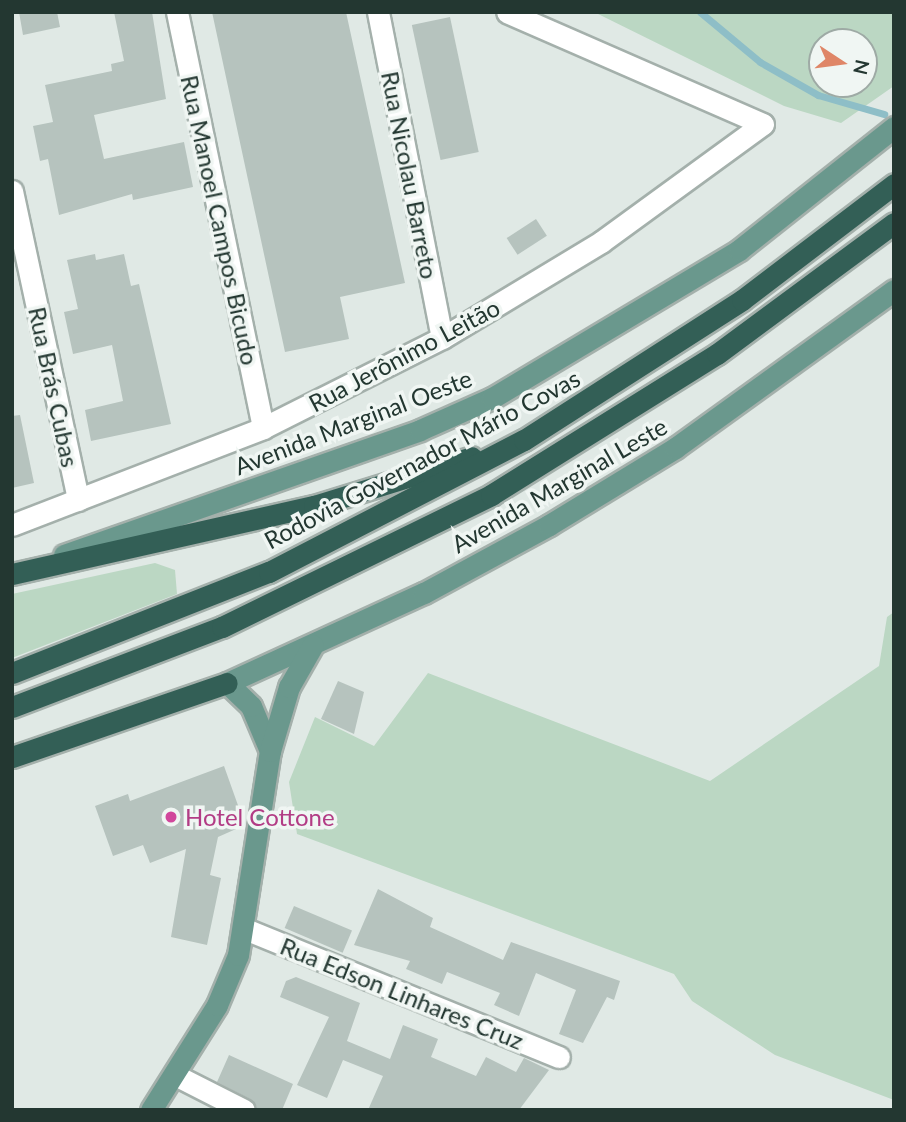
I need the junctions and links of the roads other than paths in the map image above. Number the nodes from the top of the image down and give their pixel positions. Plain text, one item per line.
1 (177, 12) edge
2 (378, 12) edge
3 (507, 12) edge
4 (894, 127) edge
5 (894, 184) edge
6 (12, 191) edge
7 (894, 223) edge
8 (894, 290) edge
9 (442, 338) junction
10 (262, 428) junction
11 (524, 440) junction
12 (78, 500) junction
13 (12, 525) edge
14 (12, 574) edge
15 (313, 645) junction
16 (12, 673) edge
17 (227, 682) junction
18 (12, 707) edge
19 (270, 751) junction
20 (12, 757) edge
21 (245, 929) junction
22 (559, 1057) dead end
23 (175, 1075) junction
24 (150, 1110) edge
25 (244, 1110) edge

1 - 10 street, Rua Manoel Campos Bicudo
2 - 9 street, Rua Nicolau Barreto
3 - 9 street, Rua Jerônimo Leitão
4 - 14 main road, Avenida Marginal Oeste
5 - 11 highway, Rodovia Governador Mário Covas
6 - 12 street, Rua Brás Cubas
7 - 18 highway
8 - 15 main road, Avenida Marginal Leste
9 - 10 street, Rua Jerônimo Leitão
10 - 12 street, Rua Jerônimo Leitão
11 - 14 highway
11 - 16 highway, Rodovia Governador Mário Covas
12 - 13 street, Rua Jerônimo Leitão
15 - 17 main road, Avenida Marginal Leste
15 - 19 main road
17 - 19 main road
17 - 20 highway
19 - 21 main road
21 - 22 street, Rua Edson Linhares Cruz
21 - 23 main road
23 - 24 main road
23 - 25 street

